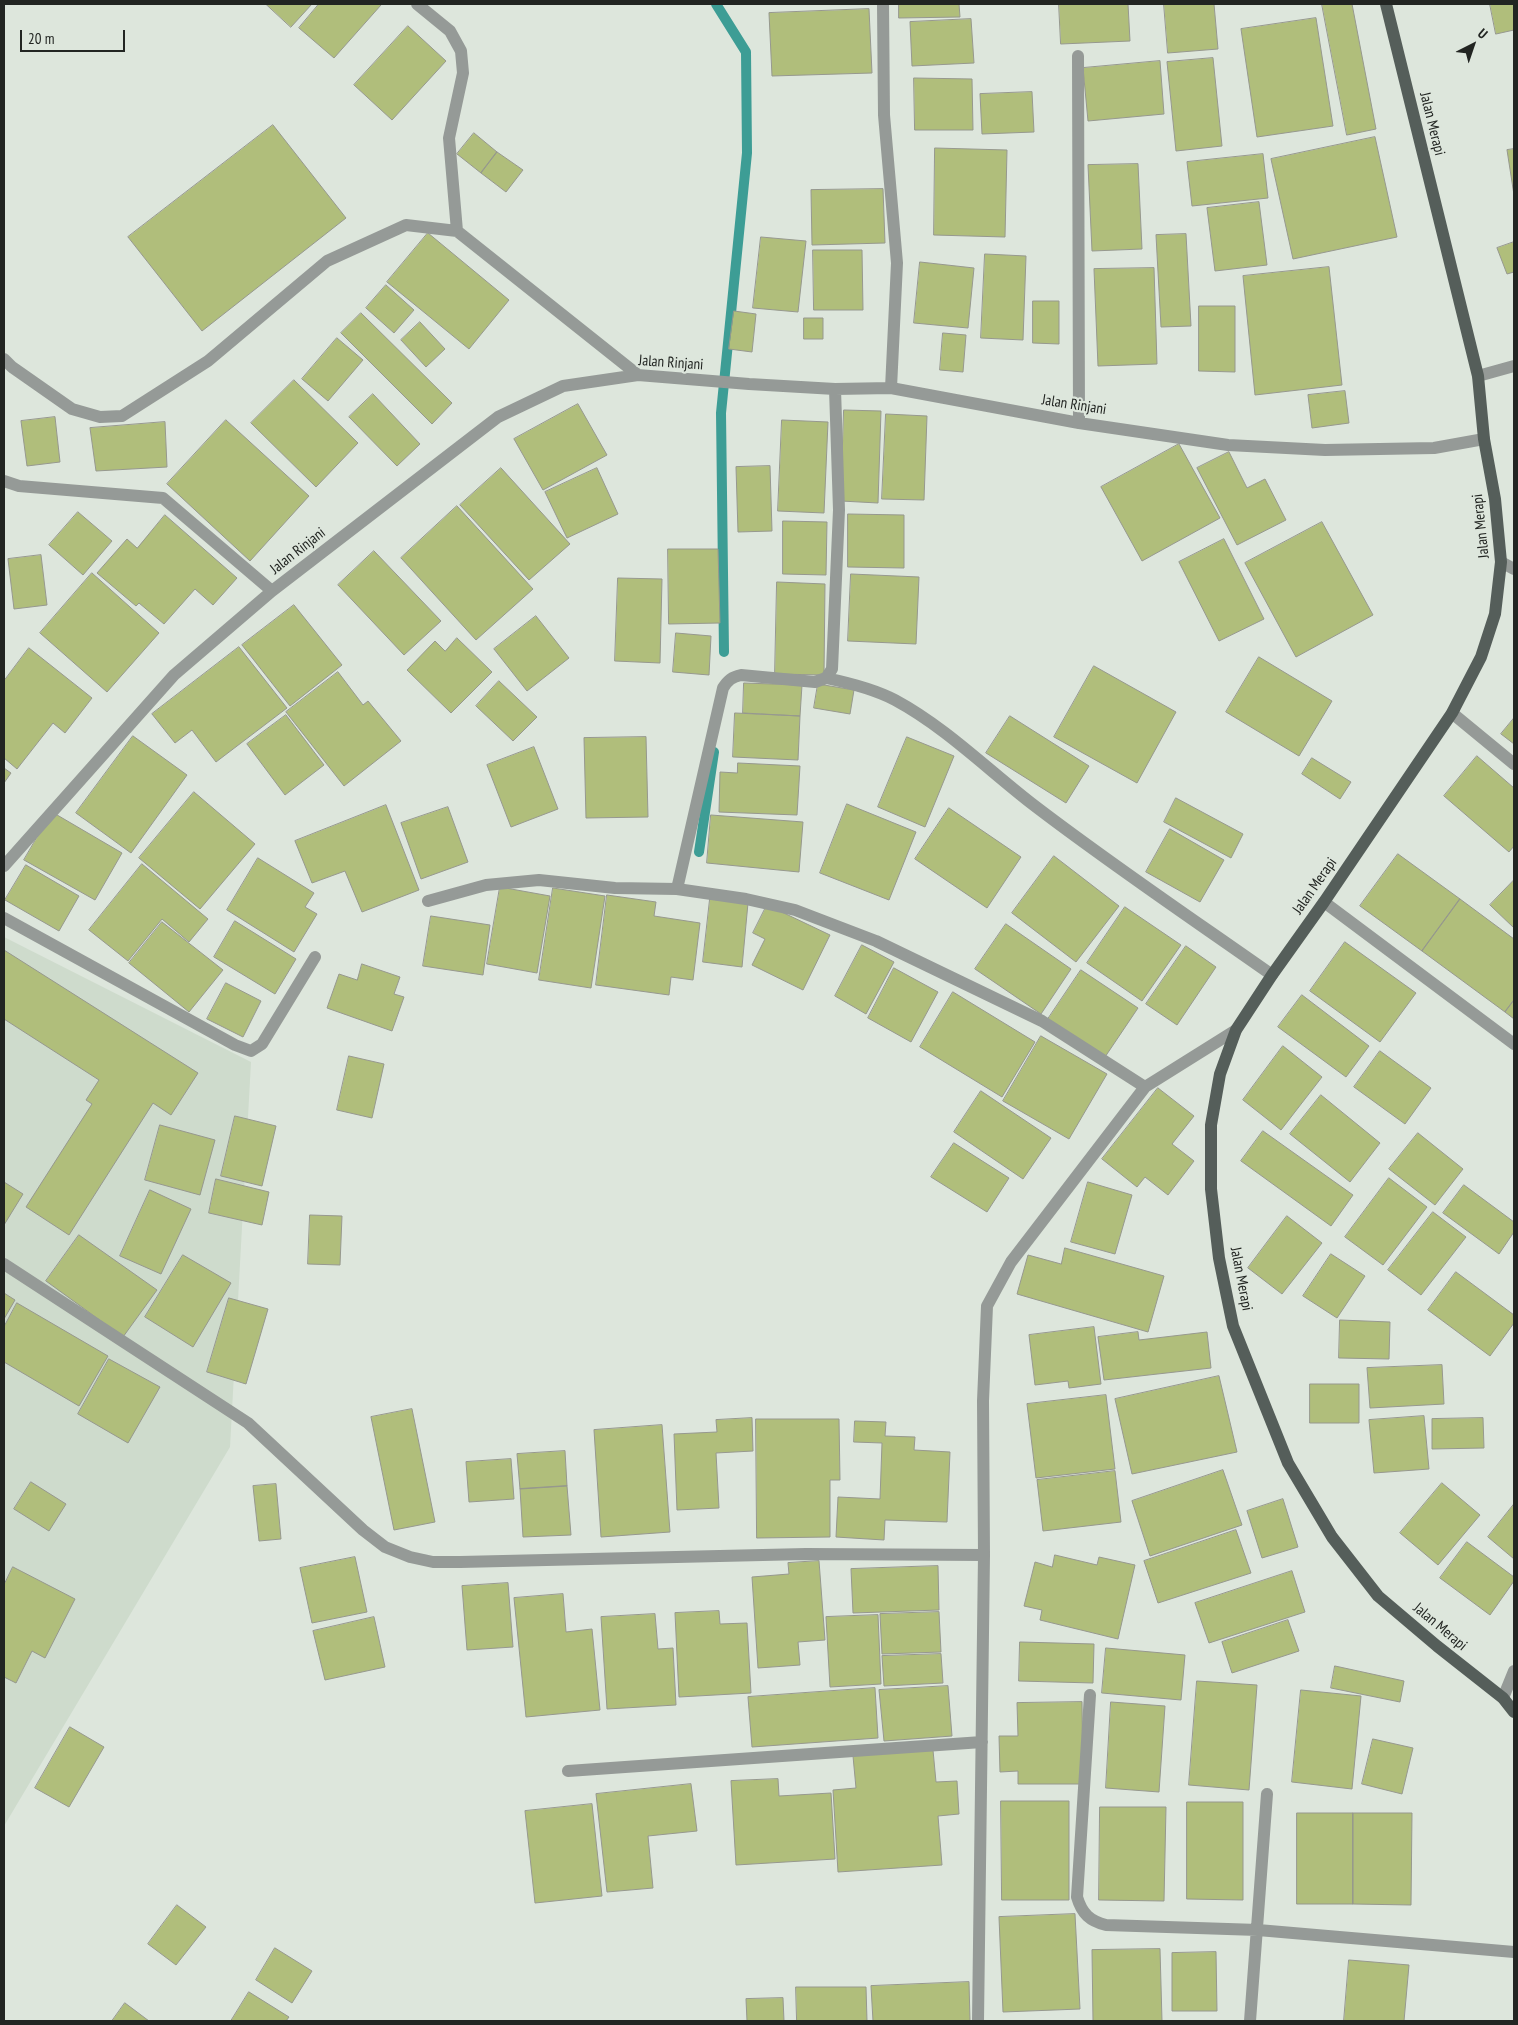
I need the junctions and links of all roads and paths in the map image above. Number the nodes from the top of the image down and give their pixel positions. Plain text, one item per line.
1 (417, 4) edge
2 (882, 4) edge
3 (1386, 4) edge
4 (1078, 56) dead end
5 (457, 231) junction
6 (4, 359) edge
7 (1514, 366) edge
8 (638, 375) junction
9 (1478, 376) junction
10 (891, 388) junction
11 (835, 389) junction
12 (1079, 423) junction
13 (1484, 439) junction
14 (4, 481) edge
15 (1501, 562) junction
16 (1514, 569) edge
17 (272, 592) junction
18 (826, 678) junction
19 (1452, 713) junction
20 (1514, 764) edge
21 (4, 866) edge
22 (677, 889) junction
23 (428, 901) dead end
24 (1324, 902) junction
25 (4, 918) edge
26 (315, 957) dead end
27 (1272, 975) junction
28 (1236, 1030) junction
29 (1514, 1044) edge
30 (1145, 1087) junction
31 (4, 1264) edge
32 (984, 1555) junction
33 (1514, 1671) edge
34 (1090, 1694) dead end
35 (1503, 1698) junction
36 (1514, 1712) edge
37 (982, 1742) junction
38 (568, 1771) dead end
39 (1268, 1794) dead end
40 (1258, 1930) junction
41 (1514, 1952) edge
42 (978, 2021) edge
43 (1250, 2021) edge

1 - 5 street
2 - 10 street
3 - 9 main road, Jalan Merapi
4 - 12 street
5 - 6 street
5 - 8 street
7 - 9 street
8 - 11 street, Jalan Rinjani
8 - 17 street, Jalan Rinjani
9 - 13 main road, Jalan Merapi
10 - 11 street, Jalan Rinjani
10 - 12 street, Jalan Rinjani
11 - 18 street
12 - 13 street, Jalan Rinjani
13 - 15 main road, Jalan Merapi
14 - 17 street
15 - 16 street
15 - 19 main road, Jalan Merapi
17 - 21 street, Jalan Rinjani
18 - 22 street
18 - 27 street
19 - 20 street
19 - 24 main road, Jalan Merapi
22 - 23 street
22 - 30 street
24 - 27 main road, Jalan Merapi
24 - 29 street
25 - 26 street
27 - 28 main road, Jalan Merapi
28 - 30 street
28 - 35 main road, Jalan Merapi
30 - 32 street
31 - 32 street
32 - 37 street
33 - 35 street
34 - 40 street
35 - 36 main road, Jalan Merapi
37 - 38 street
37 - 42 street
39 - 40 street
40 - 41 street
40 - 43 street

